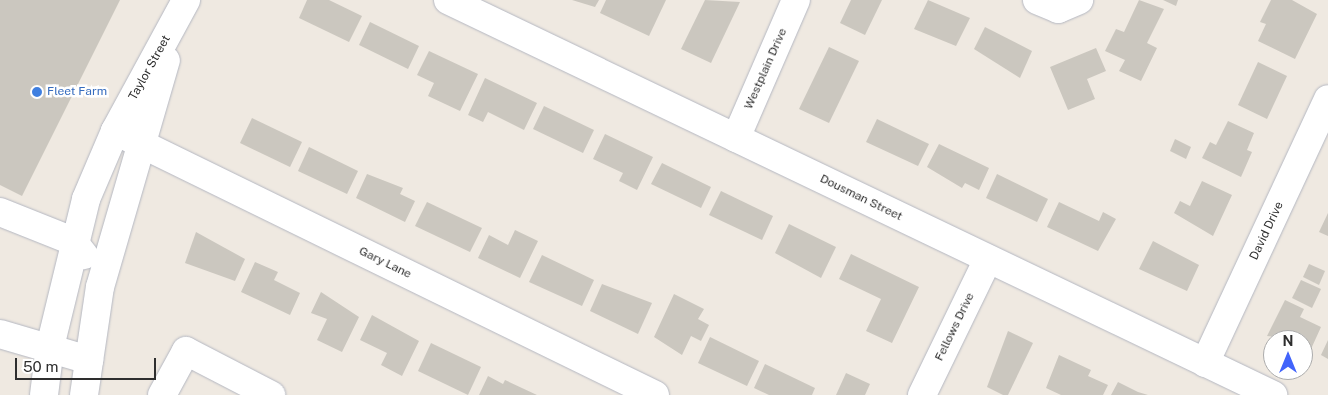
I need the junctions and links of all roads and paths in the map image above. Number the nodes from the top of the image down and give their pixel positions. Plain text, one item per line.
1 (448, 0) edge
2 (796, 0) edge
3 (1037, 0) edge
4 (1077, 2) edge
5 (181, 11) edge
6 (1328, 99) edge
7 (115, 131) junction
8 (736, 138) junction
9 (143, 145) junction
10 (126, 197) junction
11 (0, 212) edge
12 (73, 241) junction
13 (988, 258) junction
14 (100, 288) junction
15 (0, 334) edge
16 (50, 346) junction
17 (88, 360) junction
18 (1206, 363) junction
19 (44, 395) edge
20 (84, 395) edge
21 (162, 395) edge
22 (271, 395) edge
23 (655, 395) edge
24 (922, 395) edge
25 (1273, 395) edge

1 - 8 street, Dousman Street
2 - 8 street, Westplain Drive
3 - 4 street
5 - 7 street, Taylor Street
5 - 9 street, Taylor Street
6 - 18 street, David Drive
7 - 9 street, Gary Lane
7 - 12 street, Taylor Street
8 - 13 street, Dousman Street
9 - 10 street, Taylor Street
9 - 23 street, Gary Lane
10 - 12 street
10 - 14 street, Taylor Street
11 - 12 street
12 - 14 street
12 - 16 street, Taylor Street
13 - 18 street, Dousman Street
13 - 24 street, Fellows Drive
14 - 17 street, Taylor Street
15 - 16 street
16 - 17 street
16 - 19 street, Taylor Street
17 - 20 street, Taylor Street
18 - 25 street, Dousman Street
21 - 22 street

